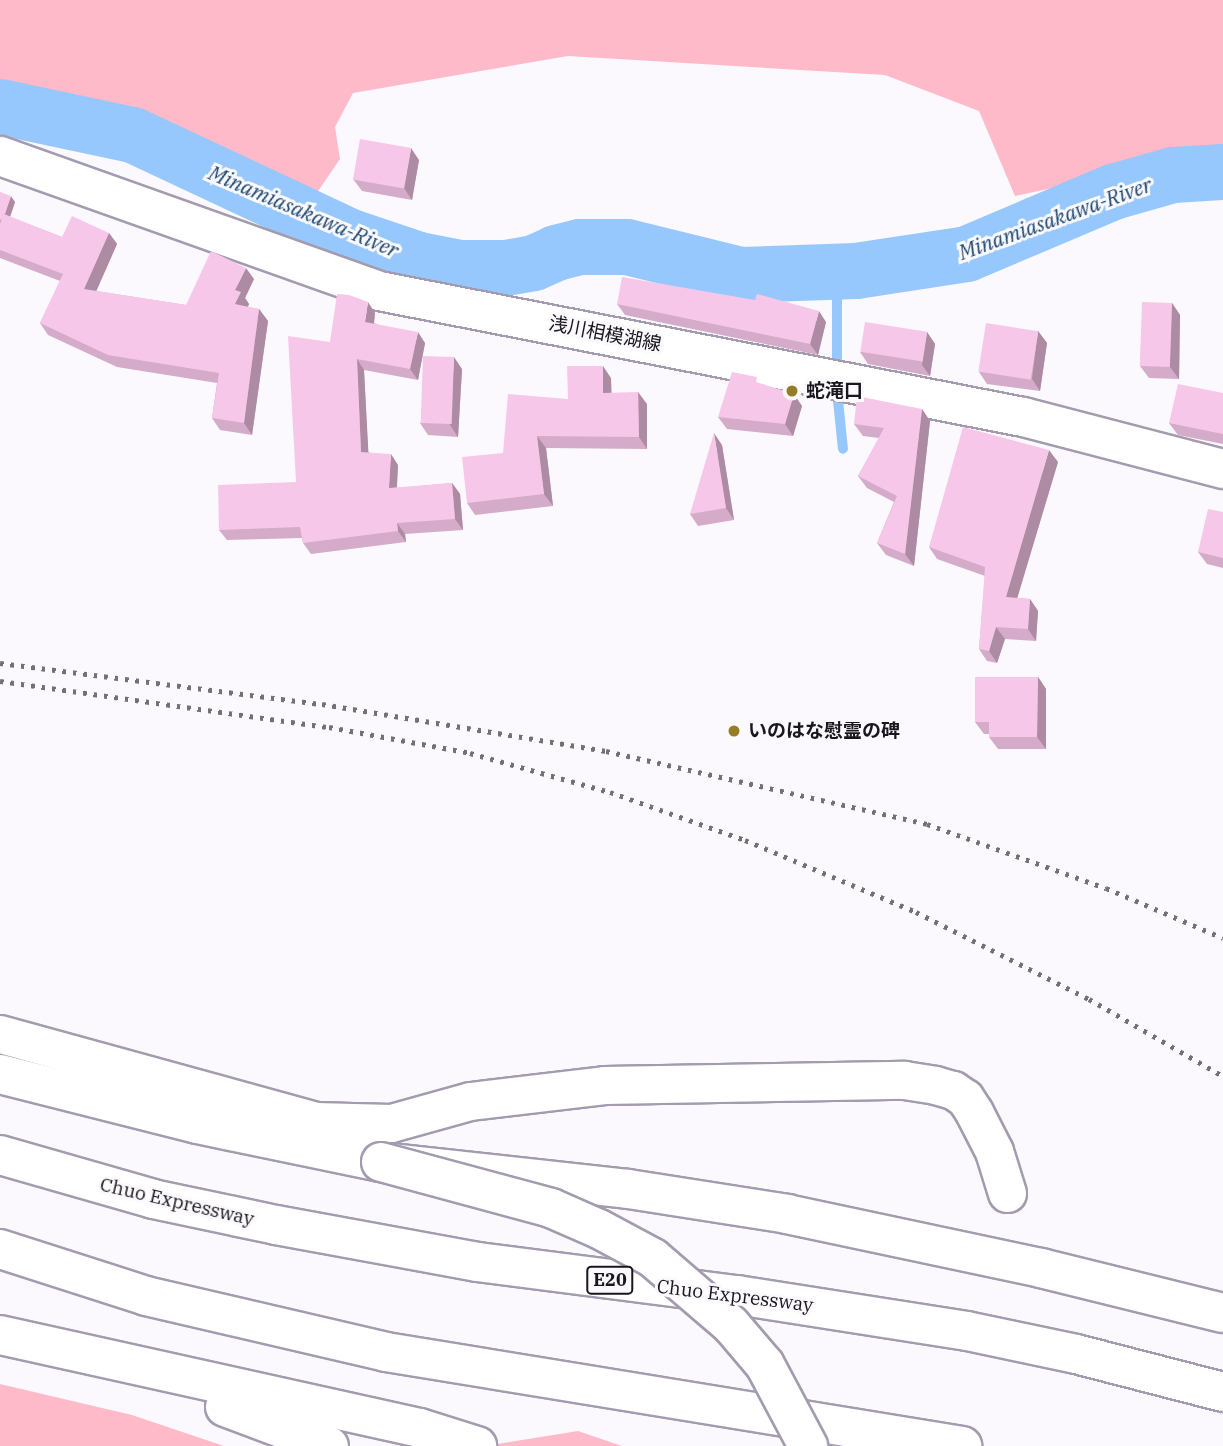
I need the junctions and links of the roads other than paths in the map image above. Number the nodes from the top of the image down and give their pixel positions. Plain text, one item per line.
1 (0, 156) edge
2 (1223, 468) edge
3 (0, 1034) edge
4 (0, 1074) edge
5 (0, 1155) edge
6 (381, 1163) junction
7 (1007, 1193) dead end
8 (0, 1249) edge
9 (1223, 1313) edge
10 (0, 1335) edge
11 (0, 1347) edge
12 (1223, 1392) edge
13 (318, 1441) edge
14 (477, 1446) edge
15 (808, 1446) edge
16 (962, 1446) edge

1 - 2 main road, 浅川相模湖線
3 - 7 street
4 - 6 main road
5 - 12 main road, Chuo Expressway / E20
6 - 9 main road, bridge
6 - 15 main road, bridge
8 - 16 main road
10 - 14 main road
11 - 13 main road

